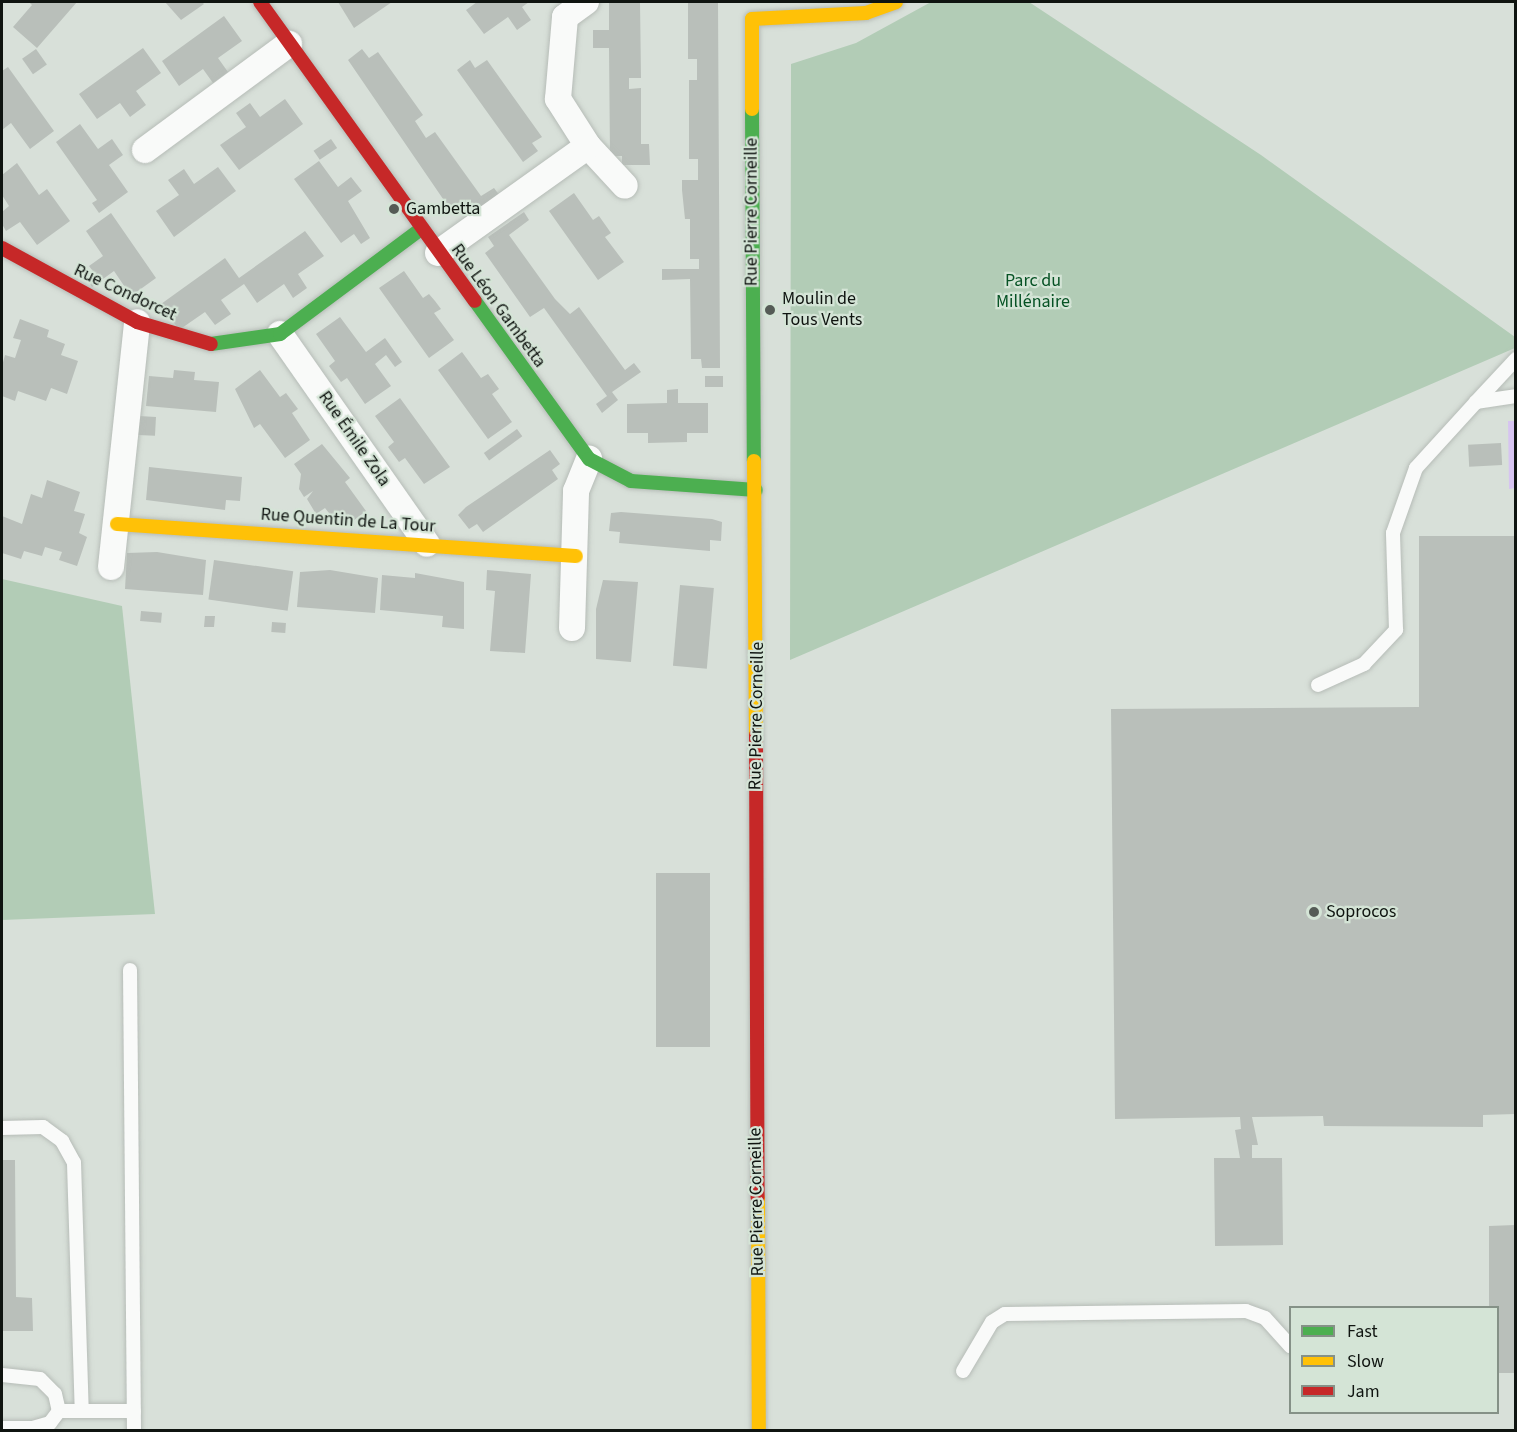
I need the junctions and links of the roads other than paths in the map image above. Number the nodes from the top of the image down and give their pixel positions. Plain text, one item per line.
1 (586, 2) edge
2 (896, 2) edge
3 (264, 3) edge
4 (752, 10) edge
5 (289, 44) junction
6 (588, 146) junction
7 (145, 150) dead end
8 (625, 186) dead end
9 (421, 228) junction
10 (2, 248) edge
11 (438, 253) junction
12 (137, 322) junction
13 (280, 334) junction
14 (1515, 359) edge
15 (1515, 396) edge
16 (1476, 402) junction
17 (589, 459) junction
18 (756, 490) junction
19 (117, 524) junction
20 (427, 544) junction
21 (576, 556) junction
22 (111, 567) dead end
23 (572, 628) dead end
24 (1318, 685) dead end
25 (130, 970) dead end
26 (2, 1128) edge
27 (1289, 1345) edge
28 (963, 1371) dead end
29 (2, 1375) edge
30 (59, 1411) junction
31 (82, 1411) junction
32 (134, 1411) junction
33 (2, 1428) edge
34 (134, 1431) edge
35 (759, 1431) edge

1 - 6 street
2 - 4 street
3 - 5 street, Rue Léon Gambetta
4 - 18 street, Rue Pierre Corneille
5 - 7 street
5 - 9 street, Rue Léon Gambetta
6 - 8 street
6 - 11 street
9 - 11 street, Rue Léon Gambetta
9 - 13 street, Rue Condorcet
10 - 12 street, Rue Condorcet
11 - 17 street, Rue Léon Gambetta
12 - 13 street, Rue Condorcet
12 - 19 street
13 - 20 street, Rue Émile Zola
14 - 16 lane
15 - 16 lane
16 - 24 lane
17 - 18 street, Rue Léon Gambetta
17 - 21 street
18 - 35 street, Rue Pierre Corneille
19 - 20 street, Rue Quentin de La Tour
19 - 22 street
20 - 21 street, Rue Quentin de La Tour
21 - 23 street
25 - 32 lane
26 - 31 lane
27 - 28 lane
29 - 30 lane
30 - 31 lane
30 - 33 lane
31 - 32 lane
32 - 34 lane

